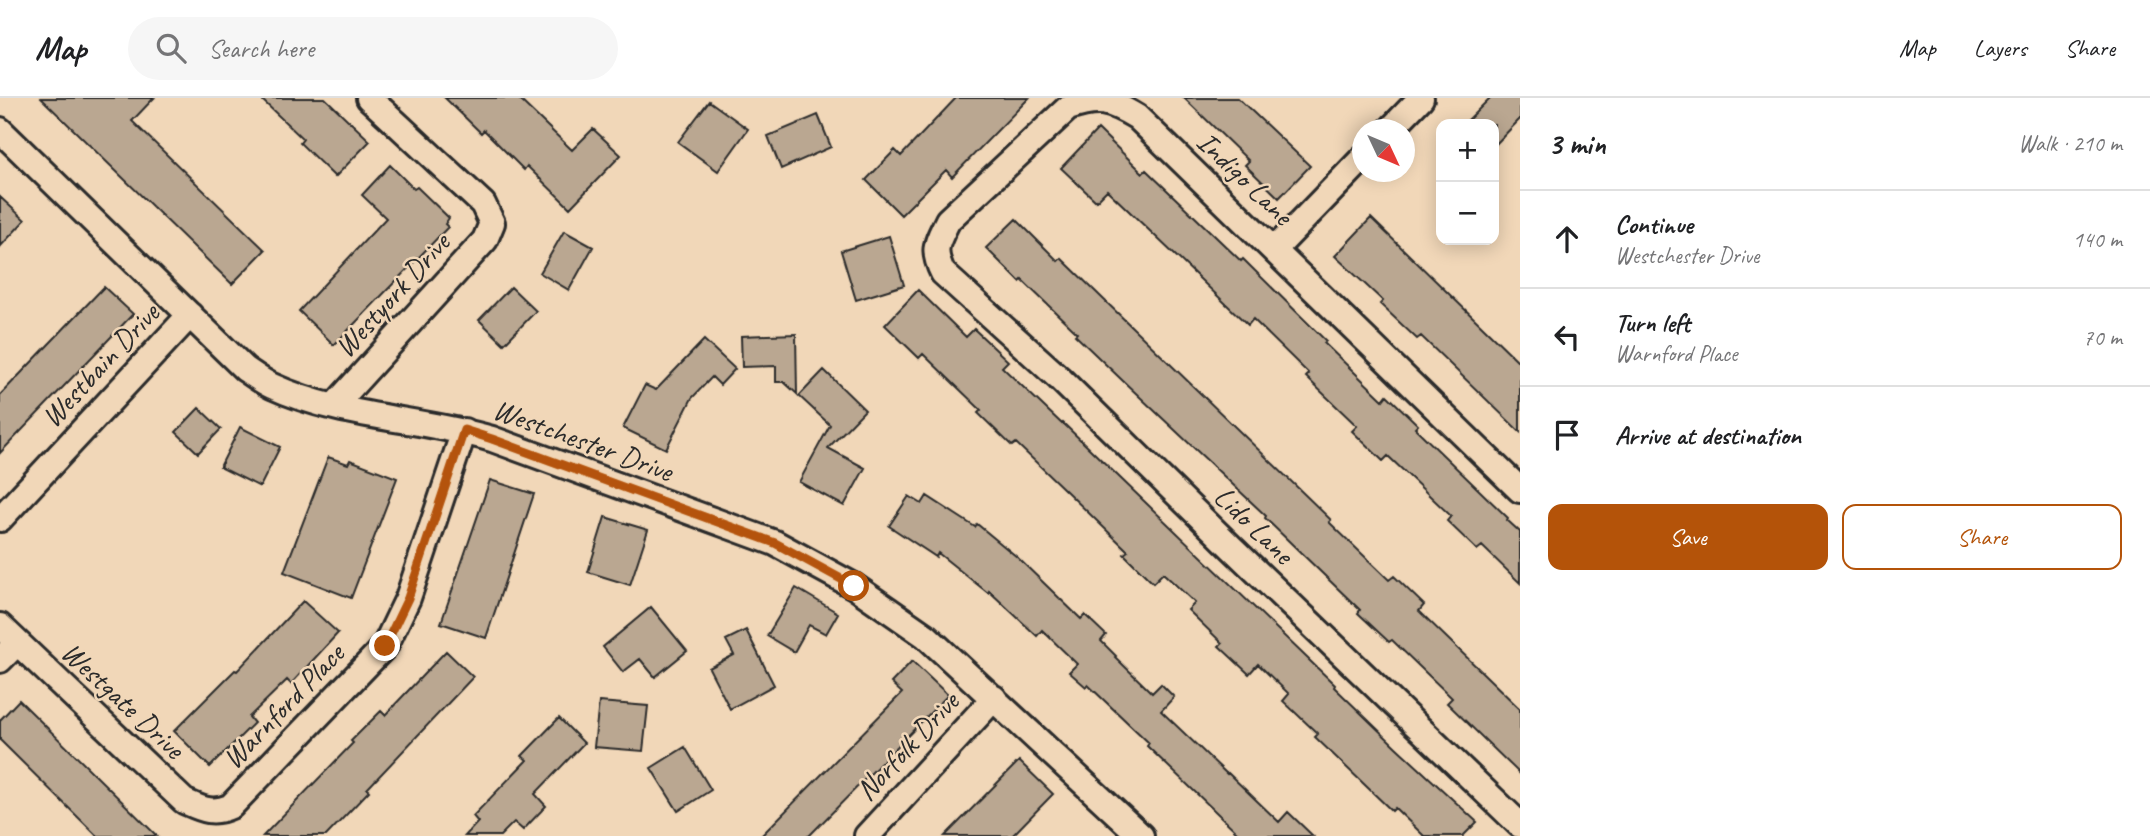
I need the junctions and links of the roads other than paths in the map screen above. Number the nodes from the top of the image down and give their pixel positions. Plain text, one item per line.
1 (369, 98) edge
2 (1420, 98) edge
3 (1400, 119) edge
4 (0, 130) edge
5 (1352, 169) edge
6 (1273, 250) junction
7 (943, 272) joint
8 (190, 315) junction
9 (334, 406) junction
10 (464, 430) junction
11 (1520, 490) edge
12 (0, 519) edge
13 (6, 643) edge
14 (993, 698) junction
15 (207, 811) joint
16 (1520, 825) edge
17 (867, 836) edge
18 (1141, 836) edge

1 - 9 street, Westyork Drive
2 - 3 street
4 - 8 street, Westchester Drive
5 - 6 street
6 - 7 street, Indigo Lane
6 - 11 street, Indigo Lane
7 - 16 street, Lido Lane
8 - 9 street, Westchester Drive
8 - 12 street, Westbain Drive
9 - 10 street, Westchester Drive
10 - 14 street, Westchester Drive
10 - 15 street, Warnford Place
13 - 15 street, Westgate Drive
14 - 17 street, Norfolk Drive
14 - 18 street, Westchester Drive

